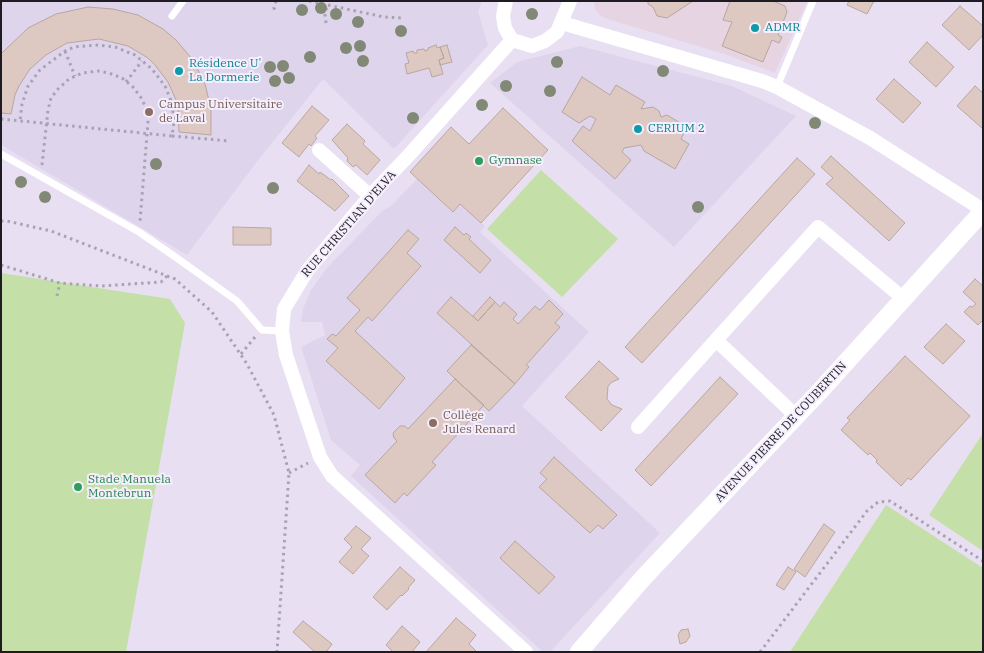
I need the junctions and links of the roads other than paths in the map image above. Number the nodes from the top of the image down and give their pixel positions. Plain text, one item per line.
1 (183, 1) edge
2 (506, 1) edge
3 (570, 1) edge
4 (813, 1) edge
5 (172, 16) dead end
6 (562, 22) junction
7 (512, 40) junction
8 (777, 87) junction
9 (319, 150) dead end
10 (1, 154) edge
11 (370, 196) junction
12 (983, 211) edge
13 (904, 299) junction
14 (282, 331) junction
15 (716, 340) junction
16 (796, 416) junction
17 (638, 428) dead end
18 (526, 652) edge
19 (579, 652) edge

1 - 5 lane
2 - 7 street
3 - 6 street
4 - 8 lane
6 - 7 street
6 - 8 street
7 - 11 street, RUE CHRISTIAN D'ELVA
8 - 12 street
9 - 11 street
10 - 14 lane
11 - 14 street, RUE CHRISTIAN D'ELVA
12 - 13 street, AVENUE PIERRE DE COUBERTIN
13 - 15 street
13 - 16 street, AVENUE PIERRE DE COUBERTIN
14 - 18 street, RUE CHRISTIAN D'ELVA
15 - 16 street
15 - 17 street
16 - 19 street, AVENUE PIERRE DE COUBERTIN

